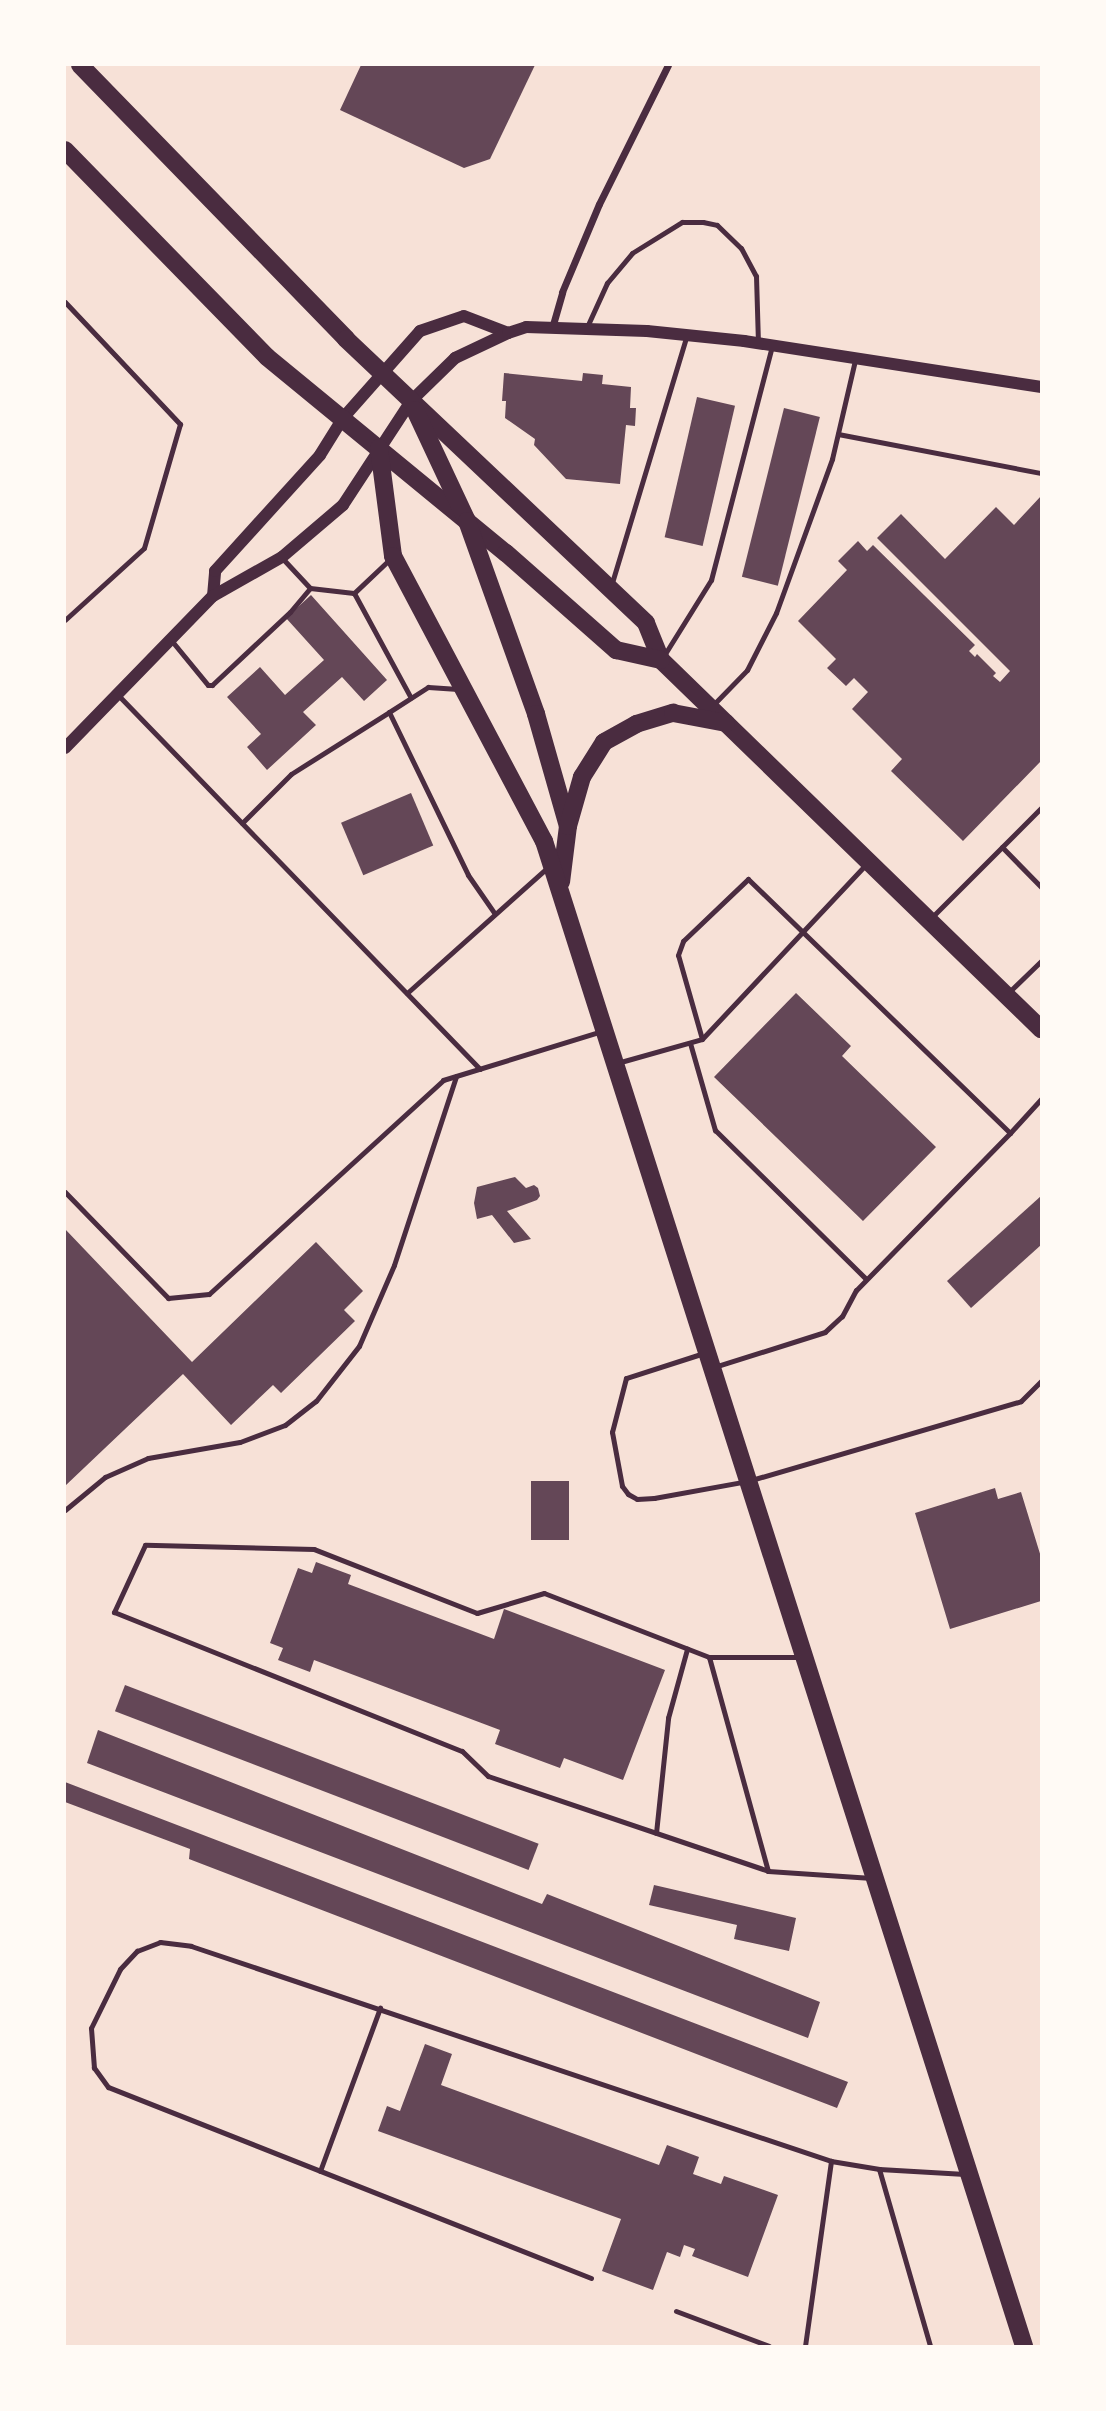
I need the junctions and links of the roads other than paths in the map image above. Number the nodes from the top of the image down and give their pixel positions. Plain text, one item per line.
1 (80, 65) edge
2 (668, 65) edge
3 (66, 152) edge
4 (65, 302) edge
5 (552, 328) junction
6 (586, 329) junction
7 (508, 333) junction
8 (687, 335) junction
9 (758, 343) junction
10 (772, 345) junction
11 (856, 358) junction
12 (382, 374) junction
13 (1041, 387) edge
14 (411, 401) junction
15 (343, 418) junction
16 (838, 435) junction
17 (379, 448) junction
18 (1041, 473) edge
19 (467, 521) junction
20 (393, 556) junction
21 (282, 557) junction
22 (310, 588) junction
23 (610, 590) junction
24 (354, 593) junction
25 (213, 596) junction
26 (65, 620) edge
27 (171, 640) junction
28 (661, 660) junction
29 (461, 689) junction
30 (119, 696) junction
31 (411, 698) junction
32 (710, 708) junction
33 (389, 712) junction
34 (726, 723) junction
35 (65, 748) edge
36 (1041, 808) edge
37 (242, 823) junction
38 (568, 826) junction
39 (1002, 847) junction
40 (869, 861) junction
41 (552, 863) junction
42 (1041, 887) edge
43 (560, 889) junction
44 (495, 914) junction
45 (929, 920) junction
46 (804, 931) junction
47 (1041, 961) edge
48 (407, 993) junction
49 (1006, 995) junction
50 (1041, 1029) edge
51 (605, 1030) junction
52 (702, 1039) junction
53 (690, 1043) junction
54 (615, 1064) junction
55 (480, 1069) junction
56 (456, 1076) junction
57 (1041, 1099) edge
58 (1010, 1133) junction
59 (65, 1192) edge
60 (866, 1279) junction
61 (710, 1360) junction
62 (1041, 1381) edge
63 (748, 1481) junction
64 (65, 1510) edge
65 (687, 1649) junction
66 (709, 1657) junction
67 (805, 1657) junction
68 (656, 1833) junction
69 (768, 1871) junction
70 (875, 1878) junction
71 (380, 2008) junction
72 (831, 2161) junction
73 (879, 2169) junction
74 (320, 2171) junction
75 (969, 2174) junction
76 (591, 2278) dead end
77 (676, 2311) dead end
78 (769, 2346) edge
79 (805, 2346) edge
80 (930, 2346) edge
81 (1024, 2346) edge

1 - 12 main road
2 - 5 street
3 - 15 main road
4 - 26 lane
5 - 6 street
5 - 7 street
6 - 8 street
6 - 9 lane
7 - 12 street
7 - 14 street
8 - 9 street
8 - 23 lane
9 - 10 street
10 - 11 street
10 - 28 lane
11 - 13 street
11 - 16 lane
12 - 14 main road
12 - 15 street
14 - 17 street
14 - 19 main road
14 - 23 main road
15 - 17 main road
15 - 25 street
16 - 18 lane
16 - 32 lane
17 - 19 main road
17 - 20 main road
17 - 21 street
19 - 28 main road
19 - 38 main road
20 - 24 lane
20 - 29 main road
21 - 22 lane
21 - 25 street
22 - 24 lane
22 - 27 lane
23 - 28 main road
24 - 31 lane
25 - 27 street
27 - 30 street
28 - 32 main road
29 - 31 lane
29 - 41 main road
30 - 35 street
30 - 37 lane
31 - 33 lane
32 - 34 main road
33 - 37 lane
33 - 44 lane
34 - 38 main road
34 - 40 main road
36 - 39 lane
37 - 48 lane
38 - 43 main road
39 - 42 lane
39 - 45 lane
40 - 45 main road
40 - 46 lane
41 - 43 main road
41 - 44 lane
43 - 51 main road
44 - 48 lane
45 - 49 main road
46 - 52 lane
46 - 52 lane
46 - 58 lane
47 - 49 lane
48 - 55 lane
49 - 50 main road
51 - 54 main road
51 - 55 lane
52 - 53 lane
53 - 54 lane
53 - 60 lane
54 - 61 main road
55 - 56 lane
56 - 59 lane
56 - 64 lane
57 - 58 lane
58 - 60 lane
60 - 61 lane
61 - 63 main road
61 - 63 lane
62 - 63 lane
63 - 67 main road
65 - 66 lane
65 - 68 lane
65 - 68 lane
66 - 67 lane
66 - 69 lane
67 - 70 main road
68 - 69 lane
69 - 70 lane
70 - 75 main road
71 - 72 lane
71 - 74 lane
71 - 74 lane
72 - 73 lane
72 - 79 lane
73 - 75 lane
73 - 80 lane
74 - 76 lane
75 - 81 main road
77 - 78 lane

